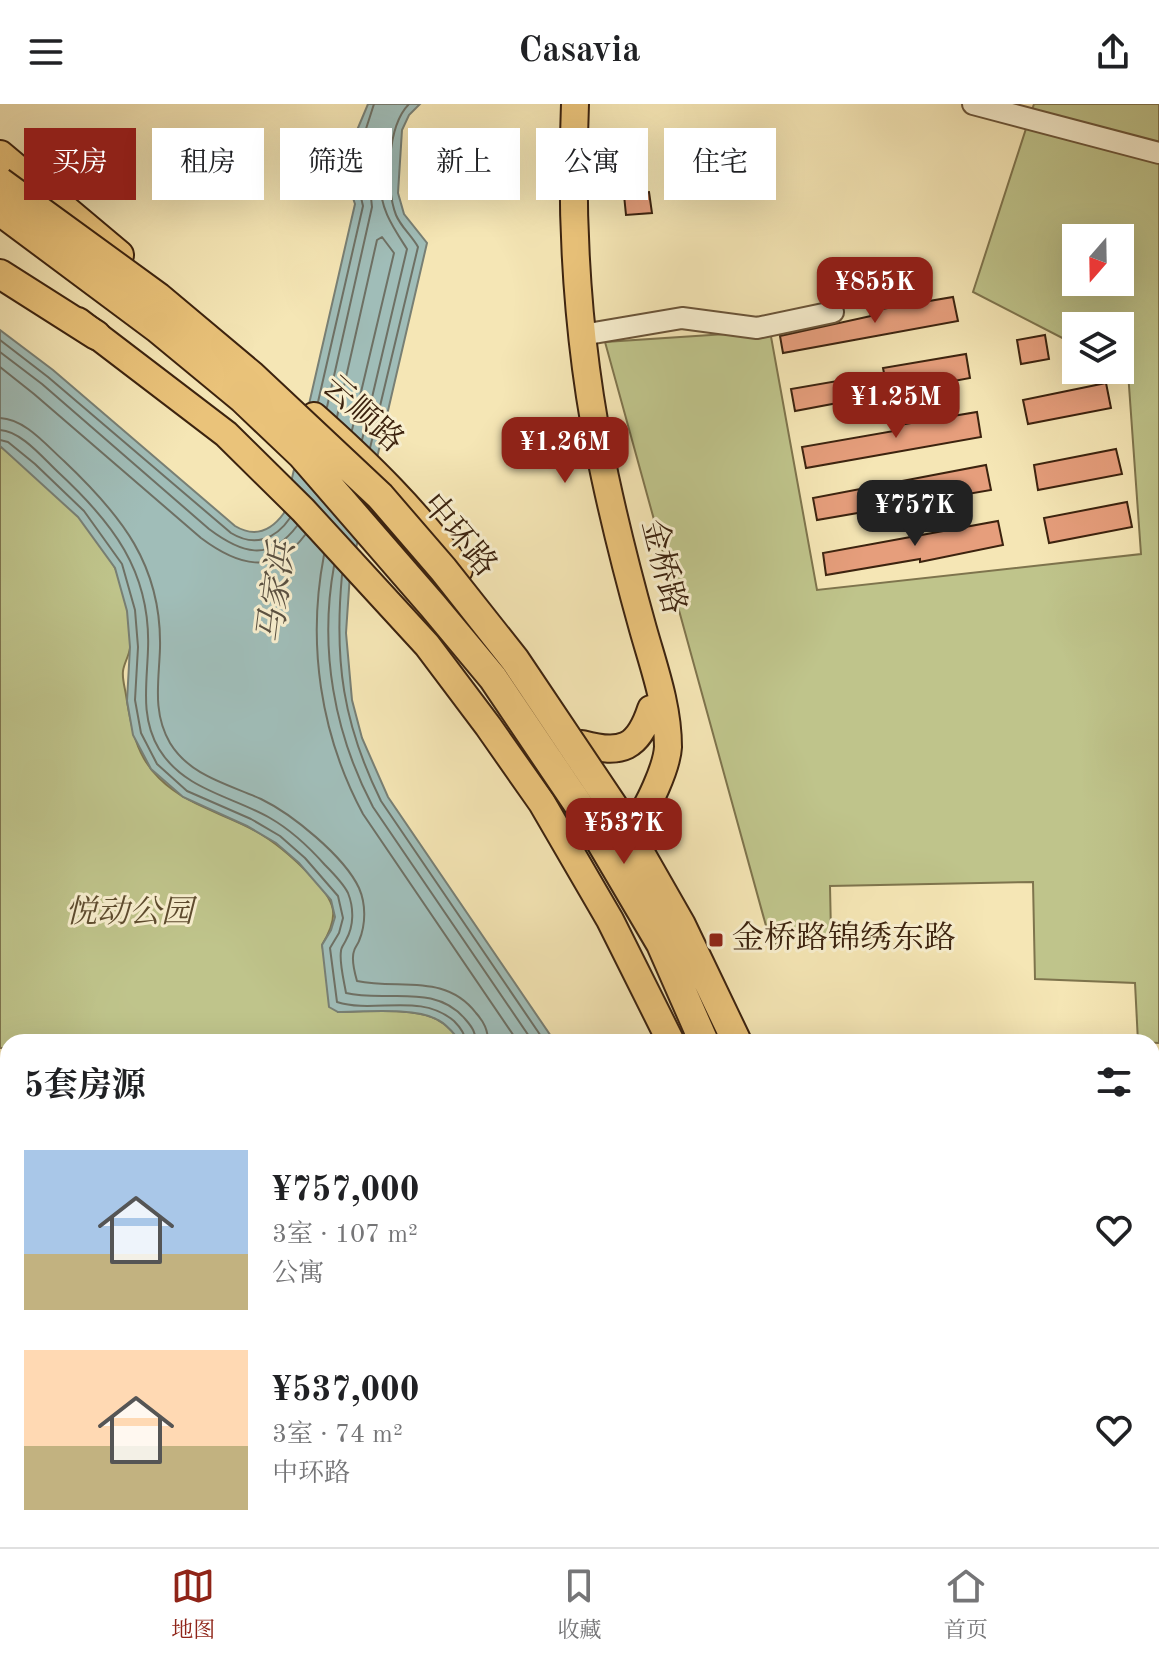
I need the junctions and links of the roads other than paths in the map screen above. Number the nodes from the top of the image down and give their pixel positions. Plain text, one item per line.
1 (557, 104) edge
2 (575, 104) edge
3 (973, 104) edge
4 (1159, 153) edge
5 (0, 155) edge
6 (0, 167) edge
7 (0, 182) edge
8 (0, 211) edge
9 (0, 259) edge
10 (132, 267) junction
11 (0, 274) edge
12 (833, 312) dead end
13 (96, 335) junction
14 (582, 335) junction
15 (651, 709) junction
16 (582, 744) junction
17 (630, 815) junction
18 (576, 861) junction
19 (667, 1034) edge
20 (700, 1034) edge
21 (733, 1034) edge
22 (745, 1034) edge

1 - 15 main road, 金桥路
2 - 14 main road, 金桥路
3 - 4 street
5 - 10 highway
6 - 10 main road, 云顺路
7 - 21 highway, 中环路, bridge
8 - 20 highway, 中环路, bridge
9 - 13 main road
10 - 16 main road, 云顺路
11 - 13 highway
12 - 14 street
13 - 18 main road
14 - 17 main road, 金桥路
15 - 16 main road
15 - 17 main road, 金桥路
16 - 17 main road, 云顺路
17 - 18 main road, 金桥路
17 - 22 main road, 云顺路
18 - 19 main road

